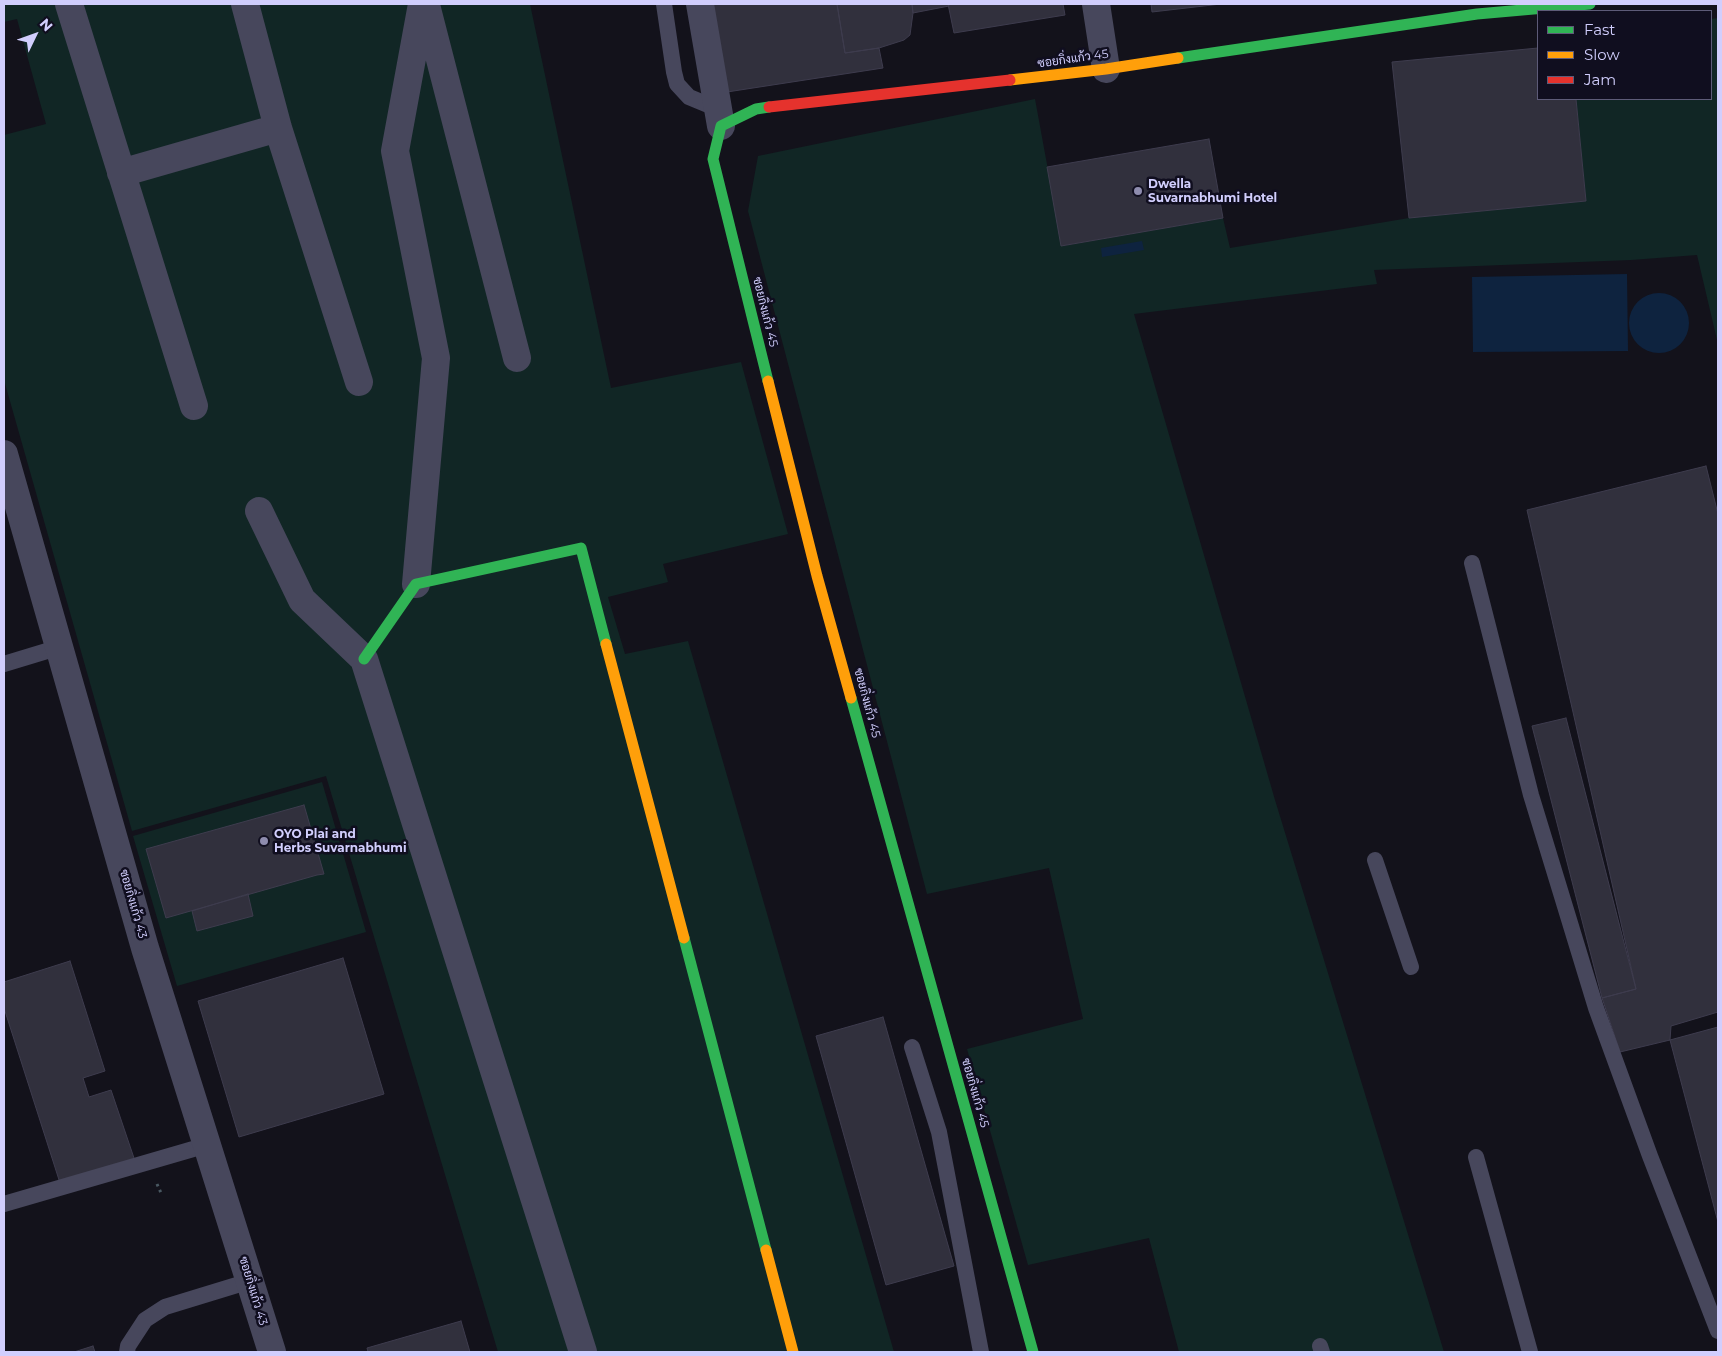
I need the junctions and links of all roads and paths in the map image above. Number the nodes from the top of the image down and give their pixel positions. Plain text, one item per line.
1 (68, 4) edge
2 (245, 4) edge
3 (424, 4) edge
4 (664, 4) edge
5 (700, 4) edge
6 (1096, 4) edge
7 (1590, 4) edge
8 (1477, 9) edge
9 (1106, 69) junction
10 (719, 117) junction
11 (278, 128) junction
12 (122, 173) junction
13 (517, 358) dead end
14 (359, 382) dead end
15 (194, 406) dead end
16 (4, 454) edge
17 (259, 511) dead end
18 (1472, 563) dead end
19 (416, 584) junction
20 (60, 647) junction
21 (364, 659) junction
22 (4, 664) edge
23 (1375, 860) dead end
24 (1411, 967) dead end
25 (912, 1047) dead end
26 (969, 1122) junction
27 (939, 1132) junction
28 (207, 1144) junction
29 (1476, 1157) dead end
30 (4, 1204) edge
31 (250, 1281) junction
32 (1718, 1331) edge
33 (127, 1352) edge
34 (272, 1352) edge
35 (583, 1352) edge
36 (793, 1352) edge
37 (981, 1352) edge
38 (1033, 1352) edge
39 (1530, 1352) edge

1 - 12 street
2 - 11 street
3 - 13 street
3 - 19 street
4 - 10 lane
5 - 10 street
6 - 9 street
7 - 8 street, ซอยกิ่งแก้ว 45
8 - 9 street, ซอยกิ่งแก้ว 45
9 - 10 street, ซอยกิ่งแก้ว 45
10 - 26 street, ซอยกิ่งแก้ว 45
11 - 12 street
11 - 14 street
12 - 15 street
16 - 20 street, ซอยกิ่งแก้ว 43
17 - 21 street
18 - 32 lane
19 - 21 street
19 - 36 street
20 - 22 lane
20 - 28 street, ซอยกิ่งแก้ว 43
21 - 35 street
23 - 24 lane
25 - 27 lane
26 - 27 lane
26 - 38 street, ซอยกิ่งแก้ว 45
27 - 37 lane
28 - 30 lane
28 - 31 street, ซอยกิ่งแก้ว 43
29 - 39 lane
31 - 33 lane
31 - 34 street, ซอยกิ่งแก้ว 43

